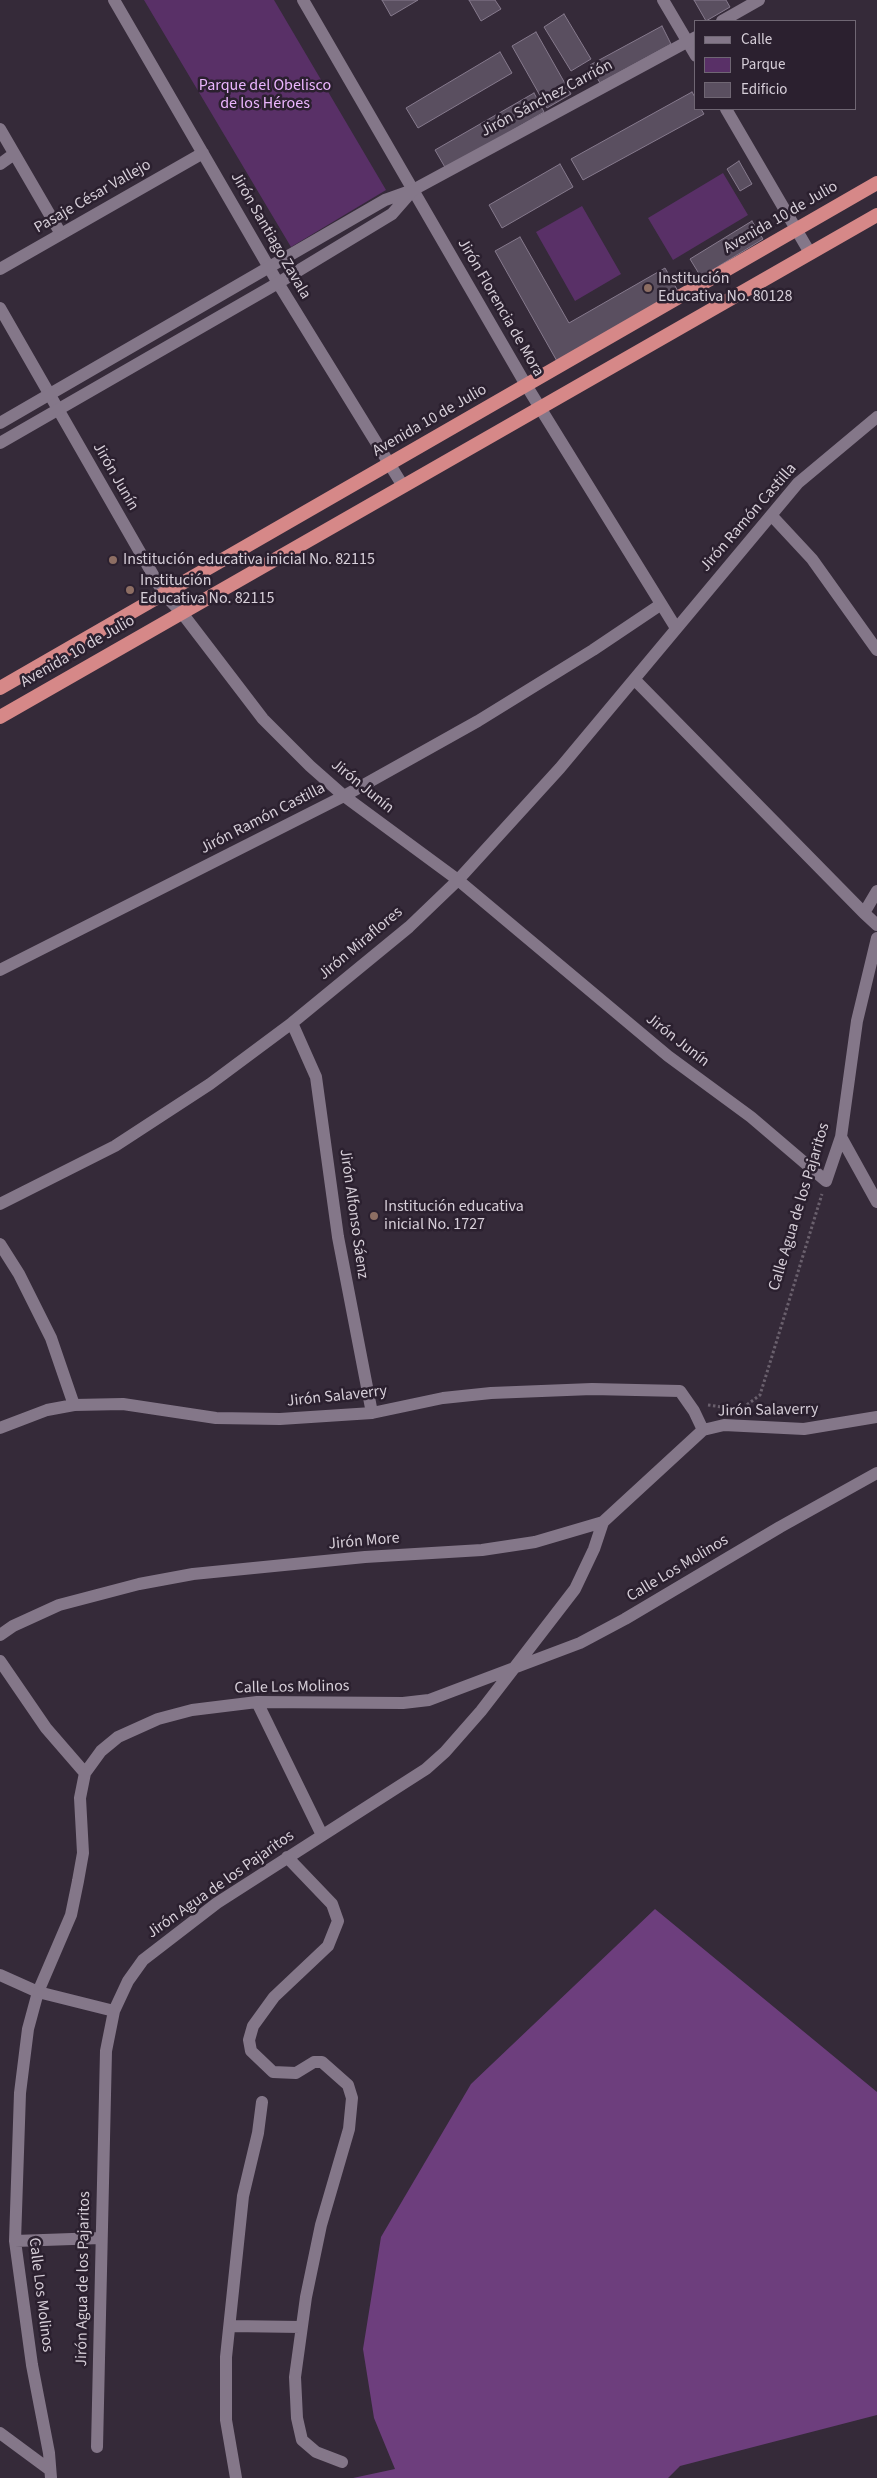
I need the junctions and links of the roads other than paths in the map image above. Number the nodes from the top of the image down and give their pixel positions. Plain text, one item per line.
1 (114, 0) edge
2 (303, 0) edge
3 (663, 0) edge
4 (759, 0) edge
5 (724, 20) edge
6 (691, 39) edge
7 (727, 110) edge
8 (0, 129) edge
9 (202, 153) junction
10 (14, 154) junction
11 (0, 164) edge
12 (877, 183) edge
13 (413, 190) junction
14 (877, 215) edge
15 (796, 230) junction
16 (61, 234) junction
17 (810, 253) junction
18 (268, 266) junction
19 (0, 269) edge
20 (278, 283) junction
21 (0, 308) edge
22 (526, 385) junction
23 (50, 395) junction
24 (541, 408) junction
25 (58, 409) junction
26 (877, 417) edge
27 (0, 423) edge
28 (0, 443) edge
29 (390, 465) junction
30 (403, 486) junction
31 (772, 516) junction
32 (164, 594) junction
33 (660, 605) junction
34 (182, 613) junction
35 (676, 628) junction
36 (877, 650) edge
37 (635, 680) junction
38 (0, 688) edge
39 (0, 717) edge
40 (344, 796) junction
41 (458, 880) junction
42 (877, 891) edge
43 (864, 913) junction
44 (877, 925) edge
45 (877, 938) edge
46 (0, 970) edge
47 (292, 1023) junction
48 (841, 1136) junction
49 (826, 1181) joint
50 (877, 1202) edge
51 (0, 1204) edge
52 (0, 1244) edge
53 (74, 1405) junction
54 (372, 1413) junction
55 (877, 1417) edge
56 (0, 1428) edge
57 (703, 1430) junction
58 (877, 1474) edge
59 (603, 1522) junction
60 (0, 1635) edge
61 (0, 1661) edge
62 (512, 1669) junction
63 (257, 1702) junction
64 (85, 1773) junction
65 (322, 1835) junction
66 (287, 1857) junction
67 (0, 1975) edge
68 (38, 1992) junction
69 (114, 2011) junction
70 (262, 2102) dead end
71 (101, 2238) junction
72 (16, 2240) junction
73 (230, 2326) junction
74 (301, 2327) junction
75 (0, 2434) edge
76 (97, 2447) dead end
77 (342, 2462) dead end
78 (51, 2474) edge
79 (236, 2478) edge

1 - 9 street, Jirón Santiago Zavala
2 - 13 street, Jirón Florencia de Mora
3 - 6 street
4 - 5 street
6 - 13 street, Jirón Sánchez Carrión
7 - 15 street
8 - 10 street
9 - 16 street, Pasaje César Vallejo
9 - 18 street, Jirón Santiago Zavala
10 - 11 street
10 - 16 street
12 - 15 highway, Avenida 10 de Julio
13 - 18 street
13 - 20 street
13 - 22 street, Jirón Florencia de Mora
14 - 17 highway, Avenida 10 de Julio
15 - 17 street
15 - 22 highway, Avenida 10 de Julio
16 - 19 street, Pasaje César Vallejo
17 - 24 highway, Avenida 10 de Julio
18 - 20 street, Jirón Santiago Zavala
18 - 23 street
20 - 25 street
20 - 29 street, Jirón Santiago Zavala
21 - 23 street, Jirón Junín
22 - 24 street, Jirón Florencia de Mora
22 - 29 highway, Avenida 10 de Julio
23 - 25 street, Jirón Junín
23 - 27 street
24 - 30 highway, Avenida 10 de Julio
24 - 33 street, Jirón Florencia de Mora
25 - 28 street
25 - 32 street, Jirón Junín
26 - 31 street, Jirón Ramón Castilla
29 - 30 street, Jirón Santiago Zavala
29 - 32 highway, Avenida 10 de Julio
30 - 34 highway, Avenida 10 de Julio
31 - 35 street, Jirón Ramón Castilla
31 - 36 street
32 - 34 street, Jirón Junín
32 - 38 highway, Avenida 10 de Julio
33 - 35 street, Jirón Florencia de Mora
33 - 40 street, Jirón Ramón Castilla
34 - 39 highway, Avenida 10 de Julio
34 - 40 street, Jirón Junín
35 - 37 street, Jirón Miraflores
37 - 41 street, Jirón Miraflores
37 - 43 street
40 - 41 street, Jirón Junín
40 - 46 street, Jirón Ramón Castilla
41 - 47 street, Jirón Miraflores
41 - 49 street, Jirón Junín
42 - 43 street
43 - 44 street
45 - 48 street, Calle Agua de los Pajaritos
47 - 51 street, Jirón Miraflores
47 - 54 street, Jirón Alfonso Sáenz
48 - 49 street, Calle Agua de los Pajaritos
48 - 50 street
52 - 53 street
53 - 54 street, Jirón Salaverry
53 - 56 street, Jirón Salaverry
54 - 57 street, Jirón Salaverry
55 - 57 street, Jirón Salaverry
57 - 59 street, Jirón More
58 - 62 street, Calle Los Molinos
59 - 60 street, Jirón More
59 - 62 street, Jirón Agua de los Pajaritos
61 - 64 street
62 - 63 street, Calle Los Molinos
62 - 65 street, Jirón Agua de los Pajaritos
63 - 64 street, Calle Los Molinos
63 - 65 street
64 - 68 street, Calle Los Molinos
65 - 66 street, Jirón Agua de los Pajaritos
66 - 69 street, Jirón Agua de los Pajaritos
66 - 74 street
67 - 68 street
68 - 69 street
68 - 72 street, Calle Los Molinos
69 - 71 street, Jirón Agua de los Pajaritos
70 - 73 street
71 - 72 street
71 - 76 street, Jirón Agua de los Pajaritos
72 - 78 street, Calle Los Molinos
73 - 74 street
73 - 79 street
74 - 77 street
75 - 78 street

